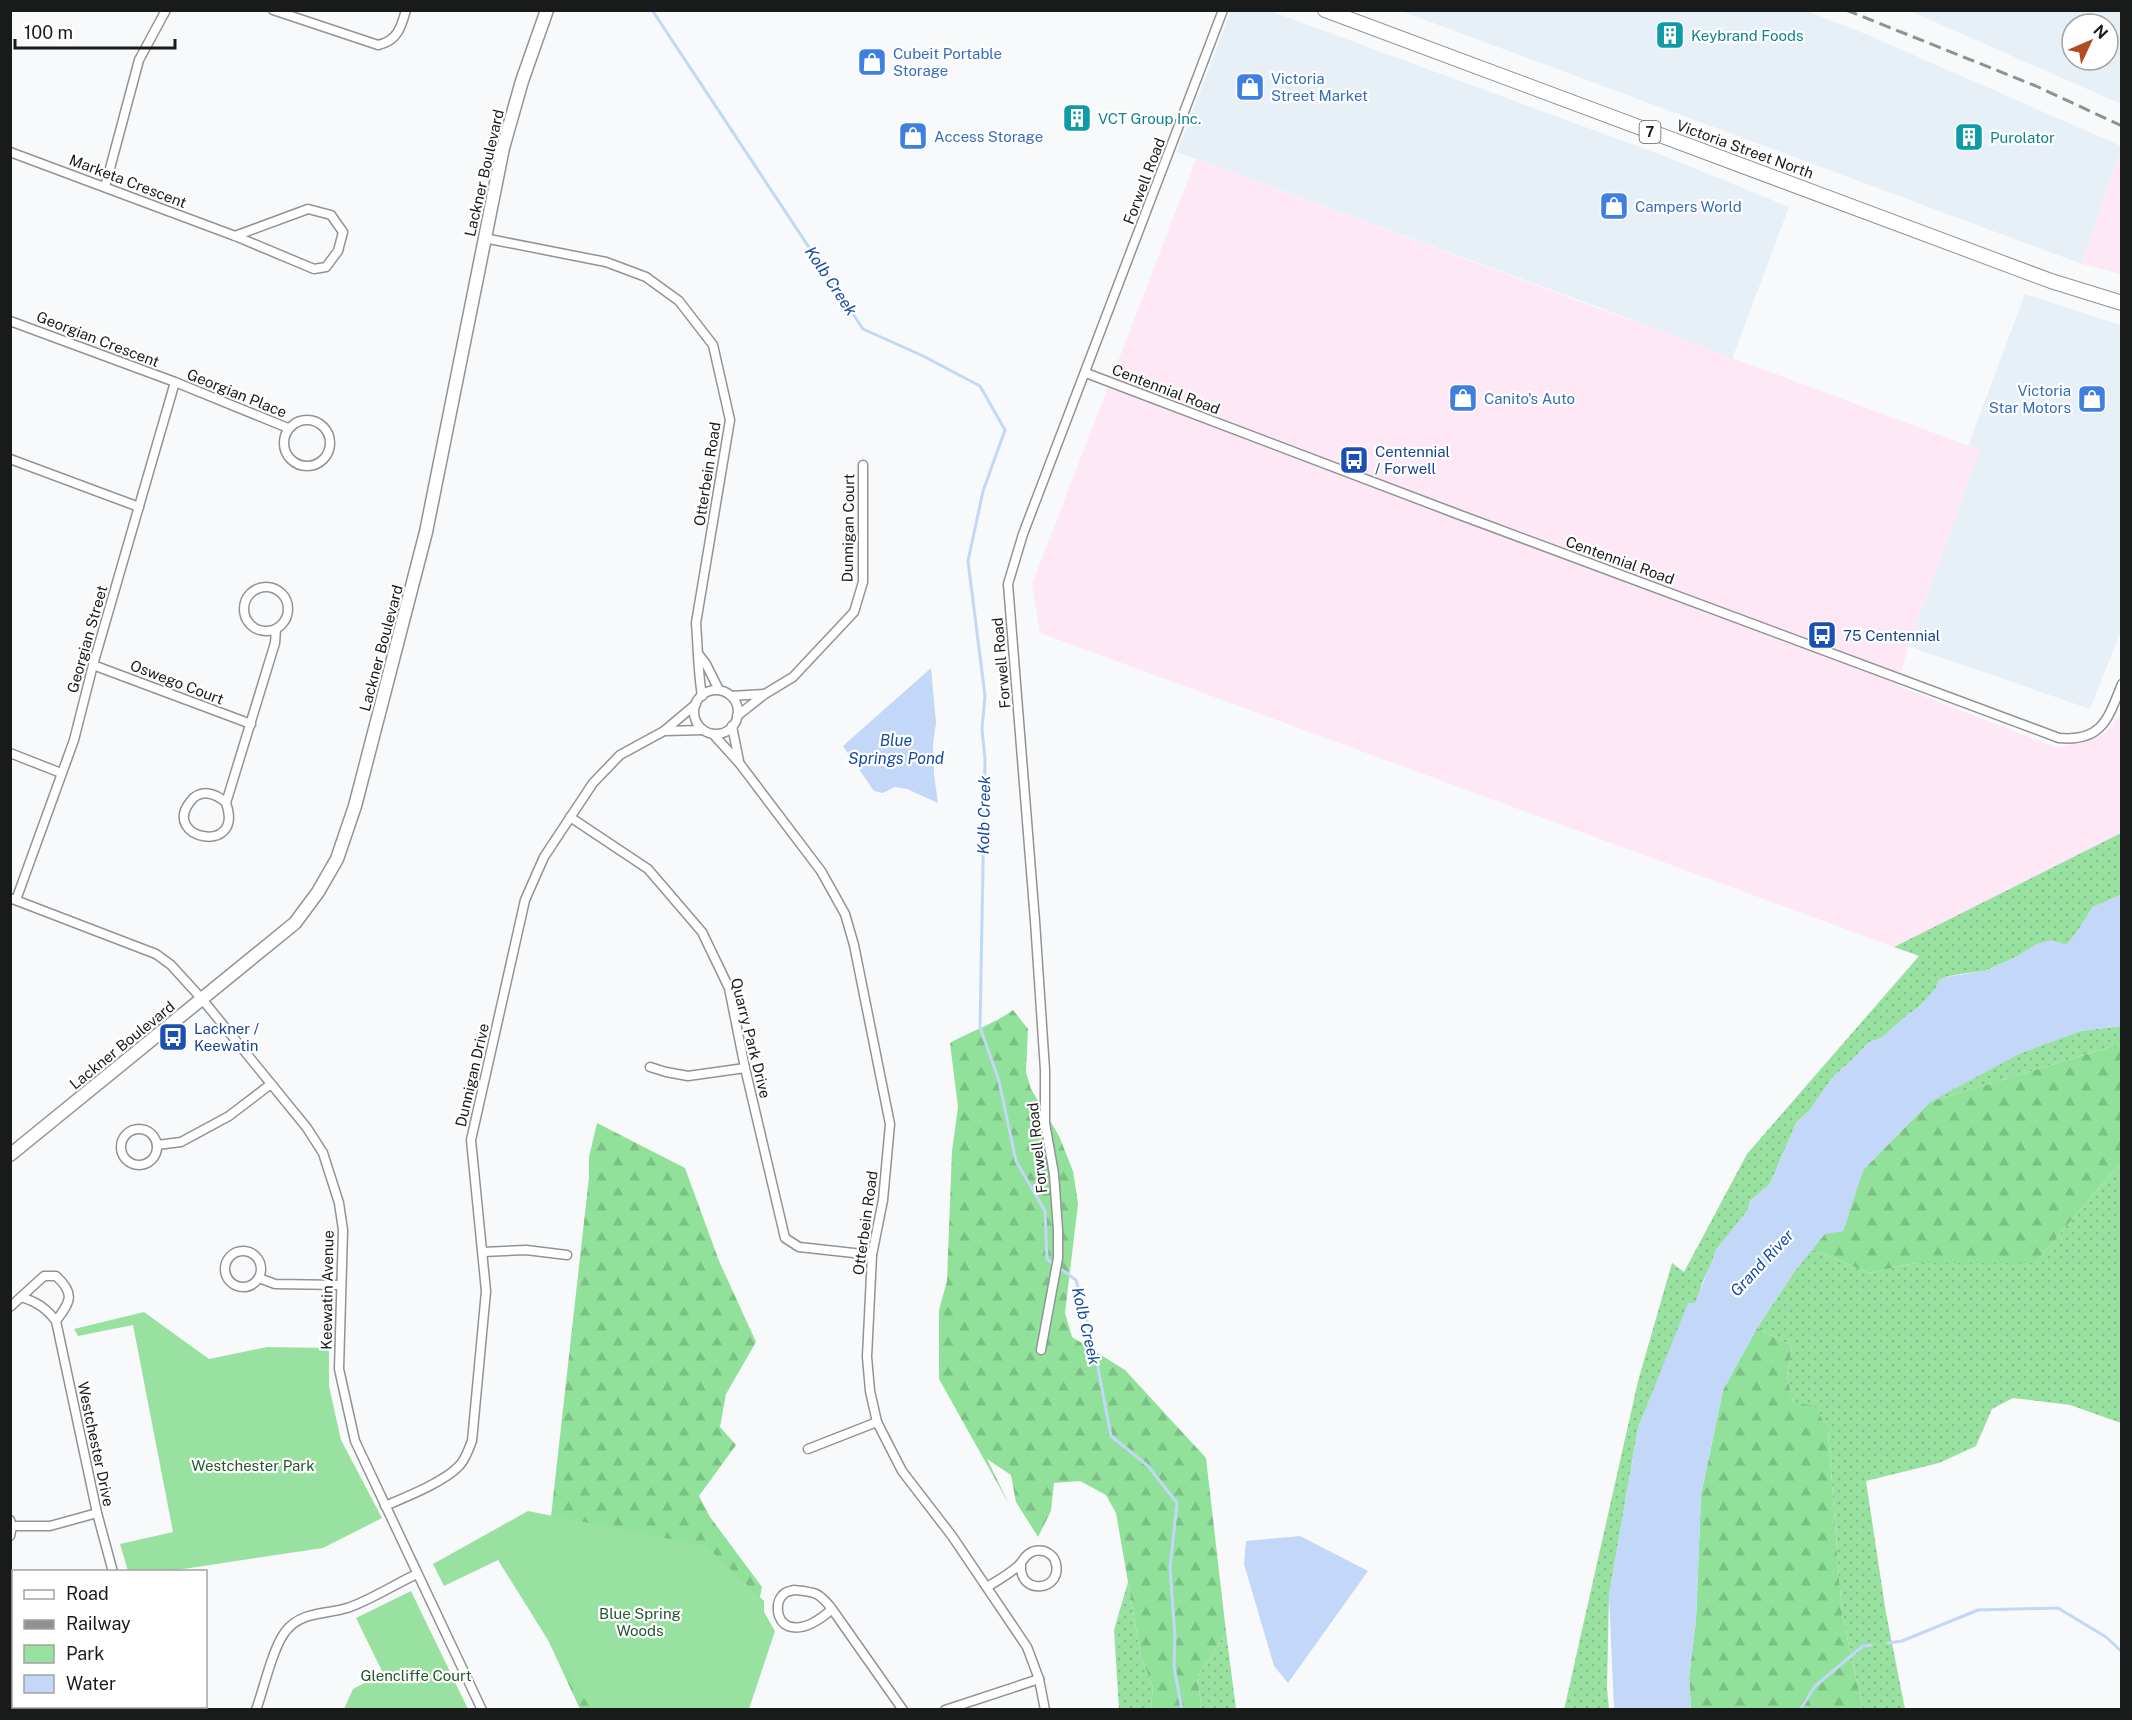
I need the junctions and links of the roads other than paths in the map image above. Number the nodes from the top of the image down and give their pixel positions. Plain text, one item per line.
1 (166, 10) edge
2 (273, 10) edge
3 (406, 10) edge
4 (547, 10) edge
5 (1223, 10) edge
6 (1325, 10) edge
7 (10, 152) edge
8 (105, 187) junction
9 (235, 236) junction
10 (484, 238) junction
11 (2121, 303) edge
12 (10, 321) edge
13 (1086, 373) junction
14 (175, 382) junction
15 (288, 428) junction
16 (10, 459) edge
17 (862, 465) dead end
18 (140, 507) junction
19 (276, 629) junction
20 (699, 655) junction
21 (93, 665) junction
22 (2121, 684) edge
23 (719, 690) junction
24 (765, 694) junction
25 (702, 696) junction
26 (731, 696) junction
27 (696, 704) junction
28 (737, 716) junction
29 (251, 724) junction
30 (732, 726) junction
31 (703, 730) junction
32 (664, 731) junction
33 (713, 734) junction
34 (10, 753) edge
35 (740, 764) junction
36 (61, 772) junction
37 (226, 803) junction
38 (570, 817) junction
39 (13, 899) edge
40 (202, 999) junction
41 (650, 1066) dead end
42 (745, 1068) junction
43 (271, 1084) junction
44 (157, 1145) junction
45 (10, 1155) edge
46 (483, 1252) junction
47 (567, 1255) dead end
48 (872, 1255) junction
49 (259, 1278) junction
50 (341, 1285) junction
51 (21, 1297) junction
52 (10, 1306) edge
53 (56, 1321) junction
54 (1041, 1350) dead end
55 (877, 1422) junction
56 (808, 1449) dead end
57 (385, 1506) junction
58 (97, 1513) junction
59 (11, 1527) edge
60 (1021, 1565) junction
61 (112, 1570) edge
62 (417, 1574) junction
63 (987, 1587) junction
64 (832, 1609) junction
65 (1039, 1679) junction
66 (256, 1710) edge
67 (482, 1710) edge
68 (903, 1710) edge
69 (945, 1710) edge
70 (1045, 1710) edge

1 - 8 street
2 - 3 street
4 - 10 main road, Lackner Boulevard
5 - 13 street, Forwell Road
6 - 11 main road, Victoria Street North / 7
7 - 8 street, Marketa Crescent
8 - 9 street, Marketa Crescent
9 - 9 street, Marketa Crescent
10 - 20 street, Otterbein Road
10 - 40 main road, Lackner Boulevard
12 - 14 street, Georgian Crescent
13 - 22 street, Centennial Road
13 - 54 street, Forwell Road
14 - 15 street, Georgian Place
14 - 18 street, Georgian Street
15 - 15 street, Georgian Place
16 - 18 street
17 - 24 street, Dunnigan Court
18 - 21 street, Georgian Street
19 - 19 street
19 - 29 street
20 - 23 street, Otterbein Road
20 - 25 street, Otterbein Road
21 - 29 street, Oswego Court
21 - 36 street, Georgian Street
23 - 25 street
23 - 26 street
24 - 26 street, Dunnigan Court
24 - 28 street, Dunnigan Court
25 - 27 street
26 - 28 street
27 - 31 street
27 - 32 street, Dunnigan Drive
28 - 30 street
29 - 37 street
30 - 33 street
30 - 35 street, Otterbein Road
31 - 32 street, Dunnigan Drive
31 - 33 street, Otterbein Road
32 - 38 street, Dunnigan Drive
33 - 35 street, Otterbein Road
34 - 36 street
35 - 48 street, Otterbein Road
36 - 39 street, Georgian Street
37 - 37 street
38 - 42 street, Quarry Park Drive
38 - 46 street, Dunnigan Drive
39 - 40 street, Keewatin Avenue
40 - 43 street, Keewatin Avenue
40 - 45 main road, Lackner Boulevard
41 - 42 street
42 - 48 street, Quarry Park Drive
43 - 44 street
43 - 50 street, Keewatin Avenue
44 - 44 street
46 - 47 street
46 - 57 street, Dunnigan Drive
48 - 55 street, Otterbein Road
49 - 49 street
49 - 50 street
50 - 57 street, Keewatin Avenue
51 - 52 street
51 - 53 street
51 - 53 street
53 - 58 street, Westchester Drive
55 - 56 street
55 - 63 street, Otterbein Road
57 - 62 street, Keewatin Avenue
58 - 59 street
58 - 61 street, Westchester Drive
60 - 60 street
60 - 63 street
62 - 66 street
62 - 67 street, Keewatin Avenue
63 - 65 street, Otterbein Road
64 - 64 street
64 - 68 street
65 - 69 street
65 - 70 street, Otterbein Road

